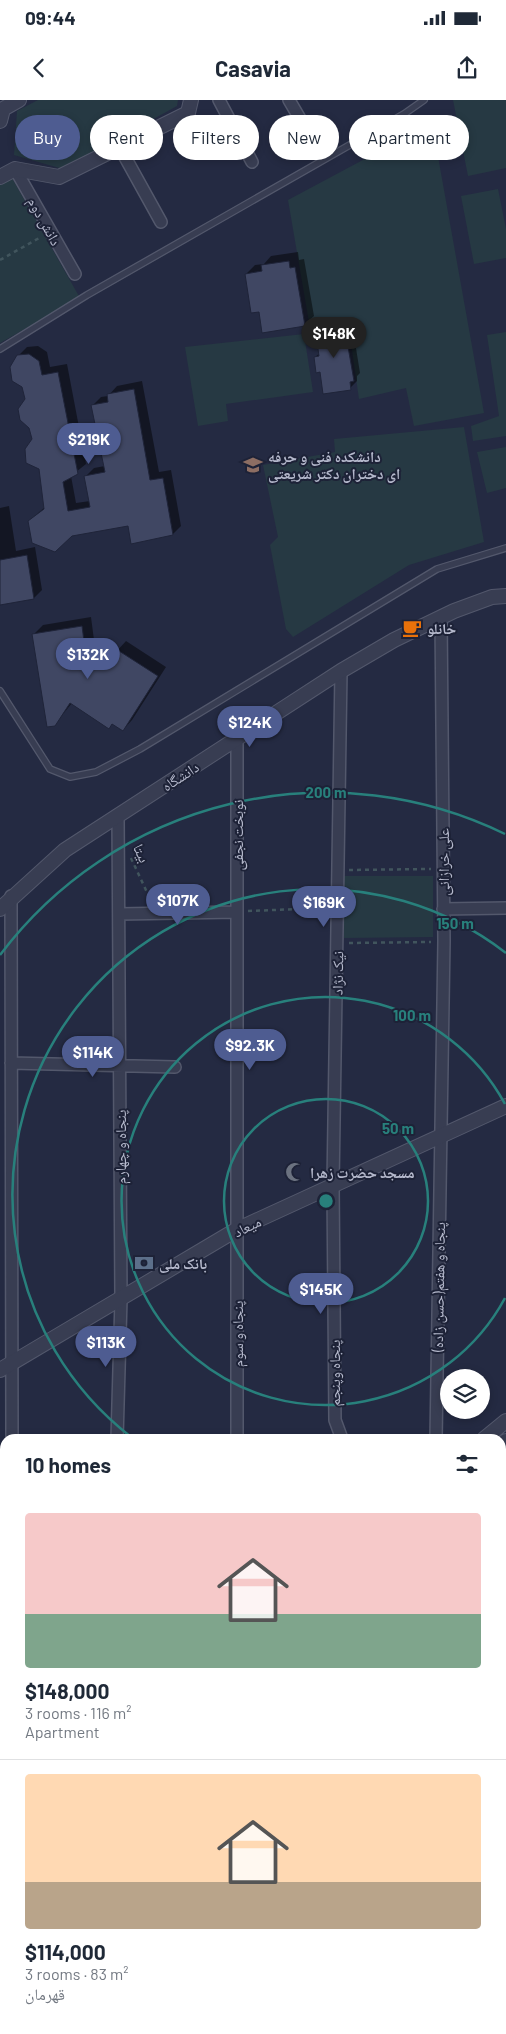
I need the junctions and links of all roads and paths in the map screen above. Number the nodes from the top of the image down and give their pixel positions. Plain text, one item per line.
1 (19, 100) edge
2 (191, 100) edge
3 (219, 100) edge
4 (290, 100) edge
5 (424, 100) edge
6 (298, 115) edge
7 (0, 121) edge
8 (163, 126) edge
9 (95, 160) edge
10 (127, 160) edge
11 (252, 162) dead end
12 (15, 168) junction
13 (0, 177) edge
14 (161, 222) dead end
15 (44, 235) dead end
16 (0, 260) edge
17 (75, 274) dead end
18 (0, 349) edge
19 (506, 548) edge
20 (506, 596) edge
21 (441, 617) junction
22 (341, 671) junction
23 (0, 691) edge
24 (237, 740) junction
25 (118, 815) junction
26 (130, 854) dead end
27 (443, 868) junction
28 (338, 870) junction
29 (11, 896) junction
30 (337, 908) junction
31 (506, 908) edge
32 (0, 909) edge
33 (443, 909) junction
34 (237, 912) junction
35 (157, 913) junction
36 (119, 914) junction
37 (444, 941) junction
38 (338, 943) junction
39 (12, 1063) junction
40 (120, 1066) junction
41 (175, 1067) dead end
42 (506, 1106) edge
43 (439, 1136) junction
44 (333, 1185) junction
45 (236, 1230) junction
46 (121, 1298) junction
47 (6, 1367) edge
48 (506, 1421) edge
49 (12, 1434) edge
50 (117, 1434) edge
51 (237, 1434) edge
52 (340, 1434) edge
53 (436, 1434) edge
54 (490, 1434) edge

1 - 7 street
2 - 8 street
3 - 11 street
4 - 6 street
5 - 18 lane
9 - 12 street
10 - 14 street
12 - 13 street
12 - 17 street, دانش دوم
15 - 16 path
19 - 23 lane
20 - 21 street, دانشگاه
21 - 22 street, دانشگاه
21 - 27 street, علی خرازانی
22 - 24 street, دانشگاه
22 - 28 street, نیک نژاد
24 - 25 street, دانشگاه
24 - 34 street, نوبخت نجفی
25 - 29 street, دانشگاه
25 - 36 street, پنجاه و چهارم
26 - 35 path, بیتا
27 - 28 path
27 - 33 street, علی خرازانی
28 - 30 street, نیک نژاد
29 - 32 street, دانشگاه
29 - 39 street
30 - 34 path
30 - 38 street, نیک نژاد
31 - 33 street
33 - 37 street, علی خرازانی
34 - 35 street
34 - 45 street, نوبخت نجفی
35 - 36 street
36 - 40 street, پنجاه و چهارم
37 - 38 path
37 - 43 street, علی خرازانی
38 - 44 street, نیک نژاد
39 - 40 street
39 - 47 street
40 - 41 street
40 - 46 street, پنجاه و چهارم
42 - 43 street, میعاد
43 - 44 street, میعاد
43 - 53 street, (حسن زاده)پنجاه و هفتم
44 - 45 street, میعاد
44 - 52 street, پنجاه وپنجم
45 - 46 street, میعاد
45 - 51 street, پنجاه و سوم
46 - 47 street, میعاد
46 - 50 street, پنجاه و چهارم
47 - 49 street
48 - 54 street

